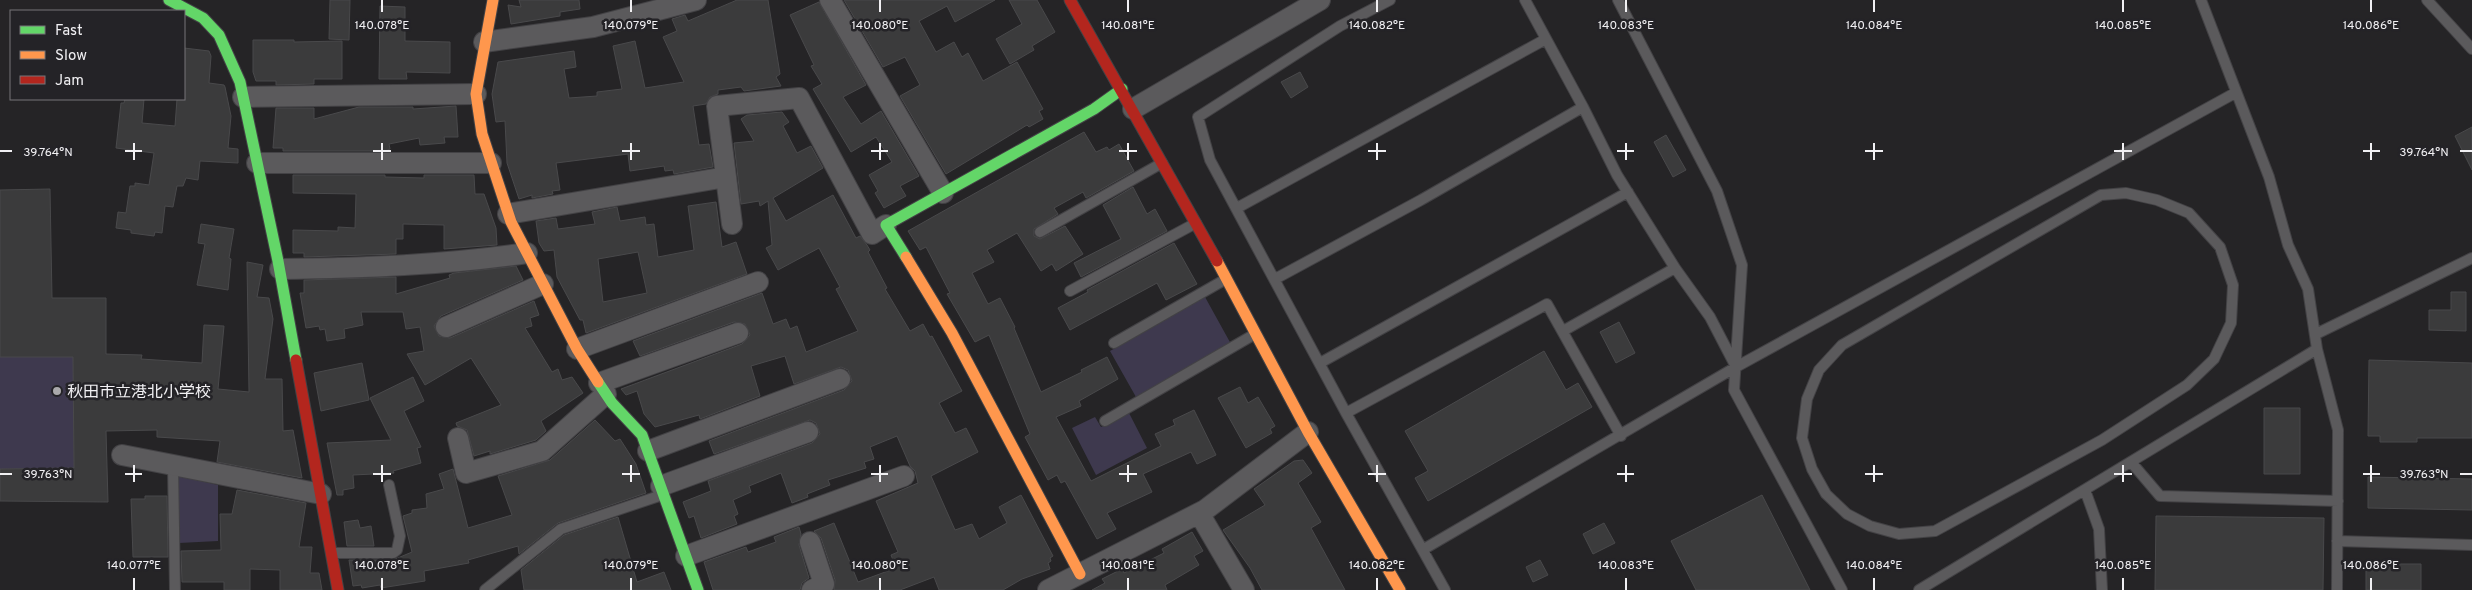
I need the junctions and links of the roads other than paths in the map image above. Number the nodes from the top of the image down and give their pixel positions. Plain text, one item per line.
1 (169, 0) edge
2 (493, 0) edge
3 (696, 0) edge
4 (830, 0) edge
5 (1070, 0) edge
6 (1320, 0) edge
7 (1390, 0) edge
8 (1526, 0) edge
9 (1618, 0) edge
10 (2201, 0) edge
11 (2427, 0) edge
12 (1546, 39) junction
13 (484, 42) junction
14 (2472, 49) edge
15 (1122, 89) junction
16 (2235, 93) junction
17 (476, 94) junction
18 (243, 97) junction
19 (1583, 107) junction
20 (1133, 109) junction
21 (257, 163) junction
22 (491, 163) junction
23 (1162, 163) junction
24 (726, 178) junction
25 (1628, 192) junction
26 (943, 193) junction
27 (1237, 208) junction
28 (508, 214) junction
29 (1197, 223) junction
30 (732, 224) dead end
31 (886, 225) junction
32 (1040, 232) dead end
33 (527, 252) junction
34 (2472, 258) edge
35 (1675, 268) junction
36 (280, 269) junction
37 (1227, 278) junction
38 (1275, 279) junction
39 (758, 282) dead end
40 (543, 284) junction
41 (1070, 291) dead end
42 (446, 327) dead end
43 (1563, 332) junction
44 (738, 333) dead end
45 (1256, 333) junction
46 (2316, 334) junction
47 (1114, 343) dead end
48 (1842, 345) joint
49 (577, 349) junction
50 (2317, 349) junction
51 (1320, 363) junction
52 (1736, 367) junction
53 (840, 379) dead end
54 (603, 389) junction
55 (1346, 413) junction
56 (1105, 421) dead end
57 (808, 432) dead end
58 (1308, 432) junction
59 (1621, 436) junction
60 (458, 438) dead end
61 (648, 451) junction
62 (122, 455) dead end
63 (2131, 462) junction
64 (173, 465) junction
65 (904, 476) dead end
66 (389, 485) dead end
67 (663, 490) junction
68 (2085, 490) junction
69 (320, 494) junction
70 (2338, 501) junction
71 (1199, 513) junction
72 (2337, 541) junction
73 (810, 542) dead end
74 (2472, 545) edge
75 (1424, 549) junction
76 (331, 552) junction
77 (686, 556) junction
78 (1075, 581) edge
79 (175, 590) edge
80 (338, 590) edge
81 (485, 590) edge
82 (698, 590) edge
83 (812, 590) edge
84 (1048, 590) edge
85 (1244, 590) edge
86 (1400, 590) edge
87 (1445, 590) edge
88 (1842, 590) edge
89 (1920, 590) edge
90 (2102, 590) edge
91 (2337, 590) edge

1 - 18 street
2 - 13 street
3 - 13 street
4 - 26 street
5 - 15 street
6 - 20 street
7 - 27 lane
8 - 12 lane
9 - 52 lane
10 - 16 lane
11 - 14 lane
12 - 19 lane
12 - 27 lane
13 - 17 street
15 - 20 street
15 - 26 street
16 - 46 lane
16 - 52 lane
17 - 18 street
17 - 22 street
18 - 21 street
19 - 25 lane
19 - 38 lane
20 - 23 street
21 - 22 street
21 - 36 street
22 - 28 street
23 - 29 street
23 - 32 lane
24 - 28 street
24 - 30 street
24 - 31 street
25 - 35 lane
25 - 51 lane
26 - 31 street
27 - 38 lane
28 - 33 street
29 - 37 street
29 - 41 lane
31 - 78 street
33 - 36 street
33 - 40 street
34 - 46 lane
35 - 43 lane
35 - 52 lane
36 - 69 street
37 - 45 street
37 - 47 lane
38 - 51 lane
39 - 49 street
40 - 42 street
40 - 49 street
43 - 55 lane
43 - 59 lane
44 - 54 street
45 - 56 lane
45 - 58 street
46 - 50 lane
48 - 48 lane
49 - 54 street
50 - 63 lane
50 - 70 lane
51 - 55 lane
52 - 59 lane
52 - 88 lane
53 - 61 street
54 - 60 street
54 - 61 street
55 - 75 lane
57 - 67 street
58 - 71 street
58 - 86 street
59 - 75 lane
61 - 67 street
62 - 64 street
63 - 68 lane
63 - 70 lane
64 - 69 street
64 - 79 lane
65 - 77 street
66 - 76 lane
67 - 77 street
67 - 81 lane
68 - 89 lane
68 - 90 lane
69 - 76 street
70 - 72 lane
71 - 78 street
71 - 85 street
72 - 74 lane
72 - 91 lane
73 - 83 street
75 - 87 lane
76 - 80 street
77 - 82 street
78 - 84 street

